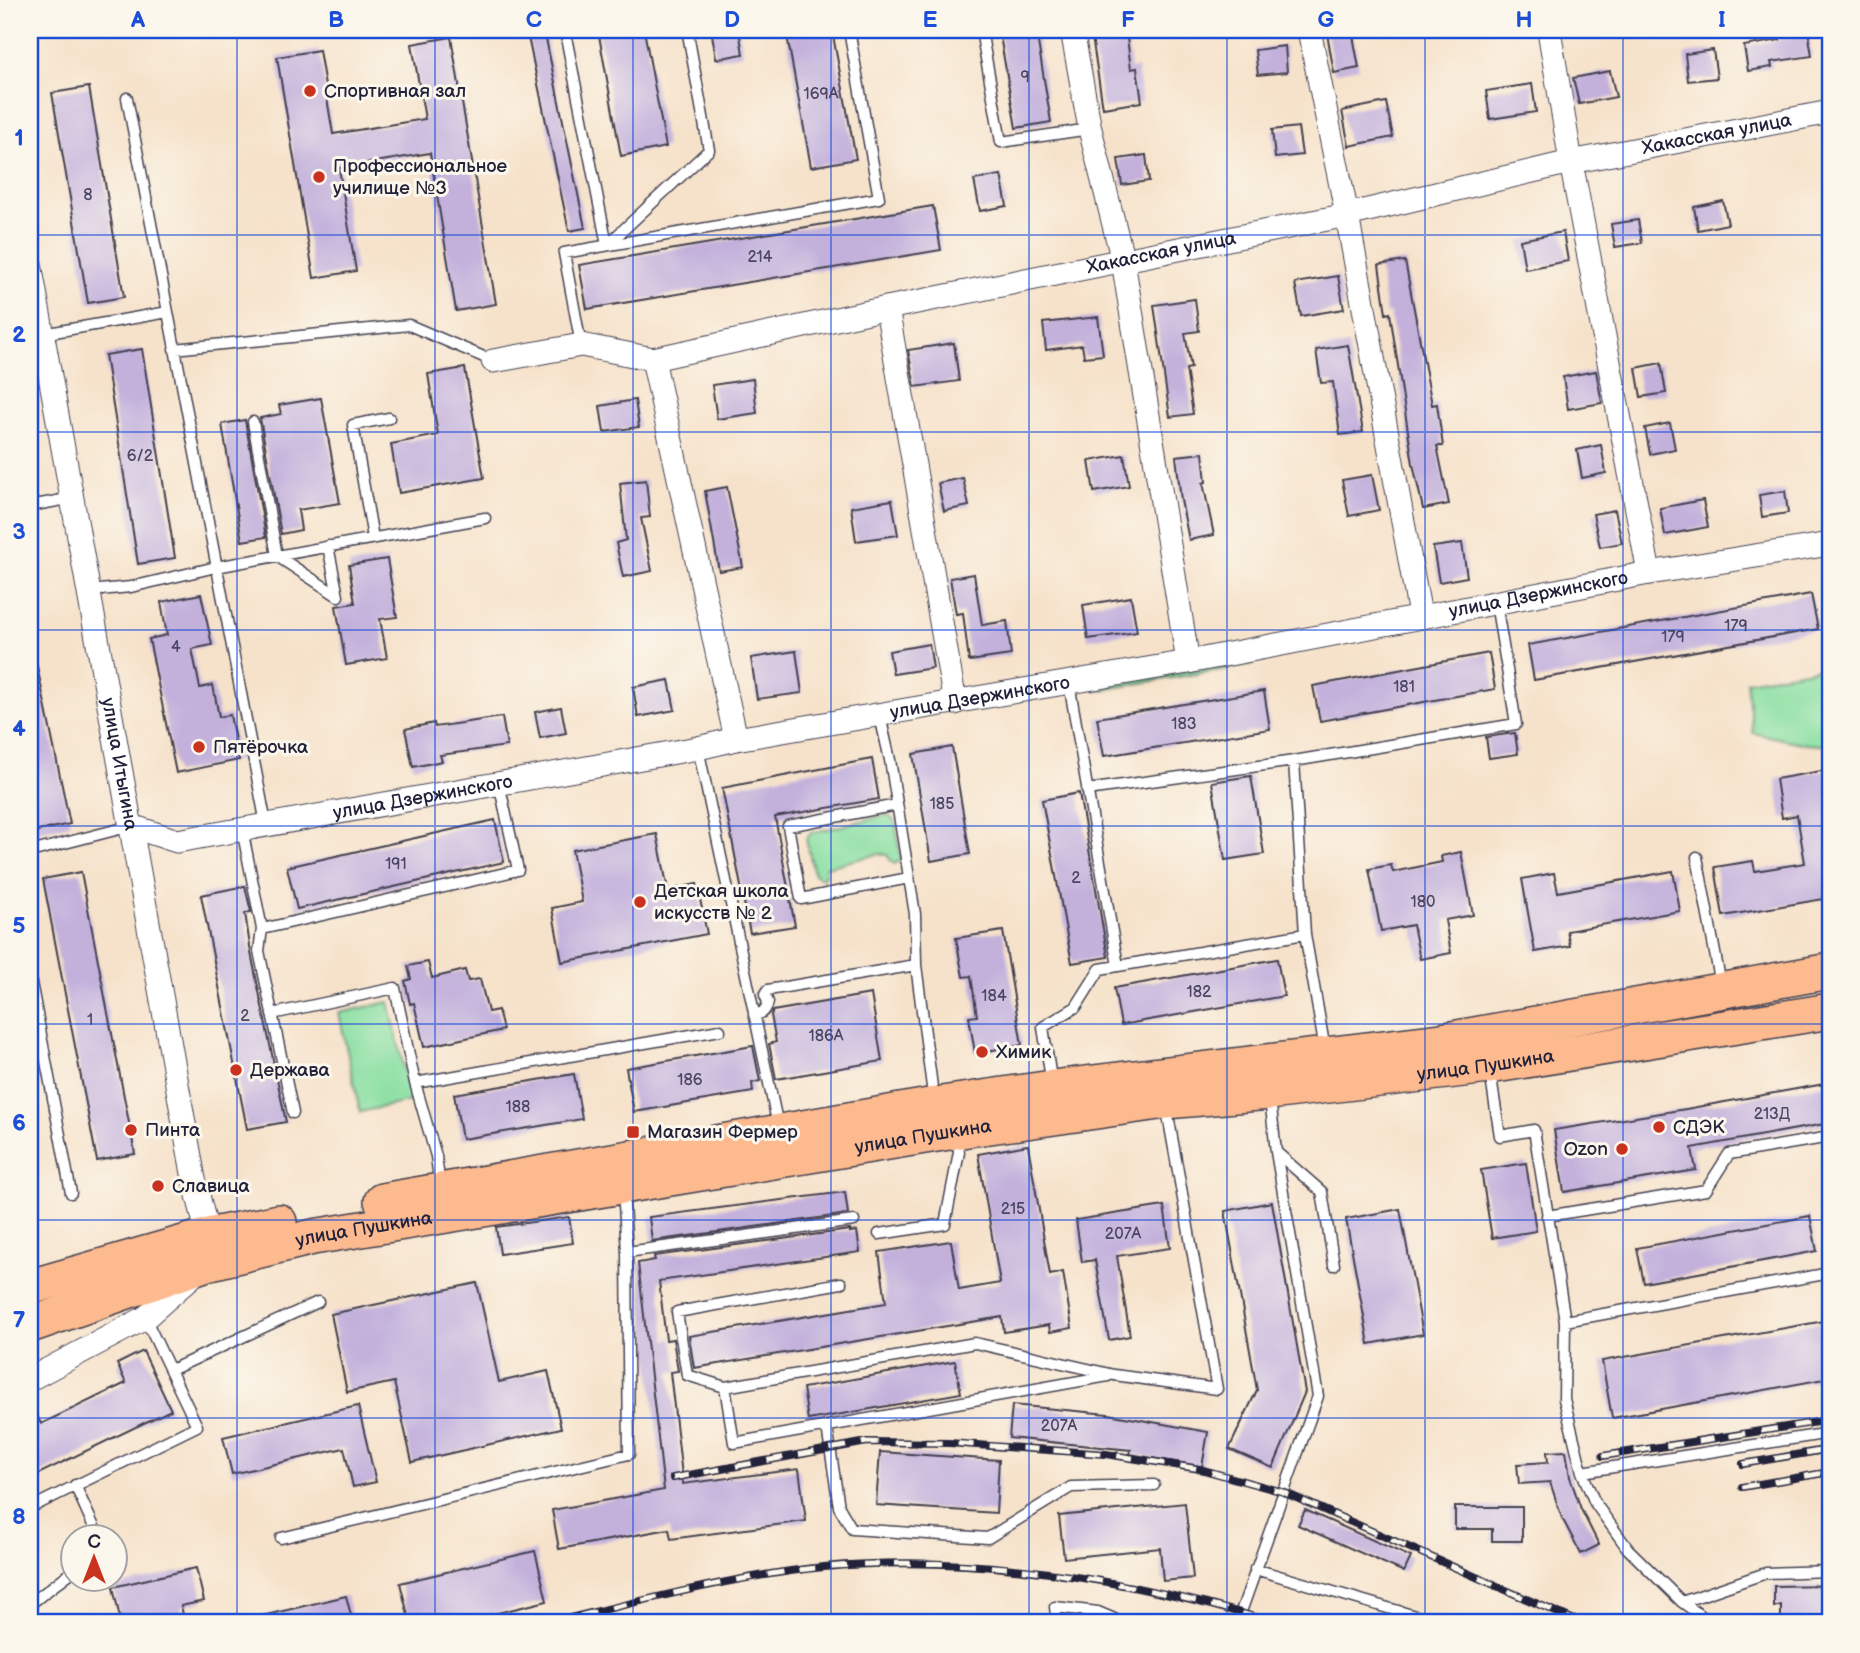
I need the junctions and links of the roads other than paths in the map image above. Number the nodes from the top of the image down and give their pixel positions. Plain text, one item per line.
1 (694, 30) edge
2 (849, 30) edge
3 (981, 30) edge
4 (1072, 30) edge
5 (1309, 30) edge
6 (1549, 30) edge
7 (568, 42) dead end
8 (127, 99) dead end
9 (1830, 113) edge
10 (1090, 129) junction
11 (1571, 162) junction
12 (1347, 215) junction
13 (607, 245) junction
14 (1123, 261) junction
15 (30, 264) edge
16 (887, 308) junction
17 (168, 312) junction
18 (43, 334) junction
19 (580, 345) junction
20 (174, 349) junction
21 (653, 359) junction
22 (493, 361) joint
23 (389, 418) dead end
24 (253, 422) dead end
25 (73, 498) junction
26 (30, 506) edge
27 (485, 518) dead end
28 (373, 538) junction
29 (1830, 544) edge
30 (328, 546) junction
31 (276, 556) junction
32 (216, 567) junction
33 (1649, 573) junction
34 (89, 591) junction
35 (1496, 603) junction
36 (1420, 615) junction
37 (1188, 662) junction
38 (1069, 683) junction
39 (955, 703) junction
40 (880, 716) junction
41 (736, 739) junction
42 (698, 748) junction
43 (1294, 761) junction
44 (499, 783) junction
45 (1087, 790) junction
46 (897, 805) junction
47 (266, 824) junction
48 (131, 825) junction
49 (242, 829) junction
50 (30, 852) edge
51 (1697, 857) dead end
52 (909, 877) junction
53 (262, 929) junction
54 (1305, 934) junction
55 (916, 965) junction
56 (1118, 966) junction
57 (1830, 971) edge
58 (30, 977) edge
59 (1723, 991) junction
60 (1830, 1011) edge
61 (272, 1014) junction
62 (754, 1015) junction
63 (720, 1030) dead end
64 (1327, 1056) junction
65 (1489, 1066) junction
66 (1268, 1078) junction
67 (415, 1083) junction
68 (1052, 1088) junction
69 (1166, 1101) junction
70 (293, 1113) dead end
71 (945, 1118) junction
72 (779, 1132) junction
73 (1830, 1137) edge
74 (1276, 1152) junction
75 (622, 1187) junction
76 (441, 1189) junction
77 (71, 1193) dead end
78 (1547, 1216) junction
79 (854, 1221) dead end
80 (879, 1234) dead end
81 (207, 1249) junction
82 (627, 1252) junction
83 (1335, 1265) dead end
84 (1830, 1273) edge
85 (841, 1283) dead end
86 (30, 1287) edge
87 (318, 1302) dead end
88 (145, 1318) junction
89 (1566, 1321) junction
90 (30, 1325) edge
91 (171, 1370) junction
92 (1114, 1375) junction
93 (30, 1380) edge
94 (725, 1387) junction
95 (827, 1427) junction
96 (1830, 1433) edge
97 (1582, 1472) junction
98 (75, 1485) junction
99 (1154, 1485) dead end
100 (30, 1507) edge
101 (93, 1524) edge
102 (281, 1538) dead end
103 (1255, 1569) junction
104 (1830, 1571) edge
105 (60, 1581) edge
106 (1682, 1602) junction
107 (30, 1604) edge
108 (1057, 1623) edge
109 (1124, 1623) edge
110 (1237, 1623) edge
111 (1438, 1623) edge
112 (1711, 1623) edge

1 - 13 lane
2 - 13 lane
3 - 10 lane
4 - 10 street
5 - 12 street
6 - 11 street
7 - 13 lane
8 - 17 lane
9 - 11 street, Хакасская улица
10 - 14 street
11 - 12 street, Хакасская улица
11 - 33 street
12 - 14 street, Хакасская улица
12 - 36 street
13 - 19 lane
14 - 16 street, Хакасская улица
14 - 37 street
15 - 18 street, улица Итыгина
16 - 21 street, Хакасская улица
16 - 39 street
17 - 18 lane
17 - 20 lane
18 - 25 street, улица Итыгина
19 - 21 street, Хакасская улица
19 - 22 street, Хакасская улица
20 - 22 lane
20 - 32 lane
21 - 41 street
23 - 28 lane
24 - 31 lane
25 - 26 lane
25 - 34 street, улица Итыгина
27 - 28 lane
28 - 30 lane
29 - 33 street, улица Дзержинского
30 - 31 lane
30 - 31 lane
31 - 32 lane
32 - 34 lane
32 - 47 lane
33 - 35 street, улица Дзержинского
34 - 48 street, улица Итыгина
35 - 36 street, улица Дзержинского
35 - 43 lane
36 - 37 street, улица Дзержинского
37 - 38 street, улица Дзержинского
38 - 39 street, улица Дзержинского
38 - 45 lane
39 - 40 street, улица Дзержинского
40 - 41 street, улица Дзержинского
40 - 46 lane
41 - 42 street, улица Дзержинского
42 - 44 street, улица Дзержинского
42 - 62 lane
43 - 45 lane
43 - 54 lane
44 - 47 street, улица Дзержинского
44 - 53 lane
45 - 56 lane
46 - 52 lane
46 - 52 lane
47 - 49 street, улица Дзержинского
48 - 49 street, улица Дзержинского
48 - 50 lane
48 - 81 street, улица Итыгина
49 - 53 lane
51 - 59 lane
52 - 55 lane
53 - 61 lane
54 - 56 lane
54 - 64 lane
55 - 62 lane
55 - 71 lane
56 - 68 lane
57 - 59 main road, улица Пушкина
58 - 77 lane
59 - 64 main road, улица Пушкина
60 - 65 main road, улица Пушкина
61 - 67 lane
61 - 70 lane
62 - 72 lane
63 - 67 lane
64 - 66 main road, улица Пушкина
65 - 66 main road, улица Пушкина
65 - 78 lane
66 - 68 main road, улица Пушкина
66 - 69 main road, улица Пушкина
66 - 74 lane
67 - 76 lane
68 - 71 main road, улица Пушкина
69 - 71 main road, улица Пушкина
69 - 92 lane
71 - 72 main road, улица Пушкина
71 - 75 main road, улица Пушкина
71 - 80 lane
72 - 76 main road, улица Пушкина
73 - 78 lane
74 - 83 lane
74 - 103 lane
75 - 81 main road, улица Пушкина
75 - 82 lane
76 - 81 main road, улица Пушкина
78 - 89 lane
79 - 82 lane
81 - 86 main road, улица Пушкина
81 - 88 street
81 - 90 main road, улица Пушкина
82 - 102 lane
84 - 89 lane
85 - 94 lane
87 - 91 lane
88 - 91 lane
88 - 93 street
89 - 97 lane
91 - 98 lane
92 - 94 lane
92 - 95 lane
94 - 95 lane
95 - 99 lane
96 - 97 lane
97 - 106 lane
98 - 100 lane
98 - 101 lane
103 - 110 lane
103 - 111 lane
104 - 106 lane
105 - 107 lane
106 - 112 lane
108 - 109 lane

